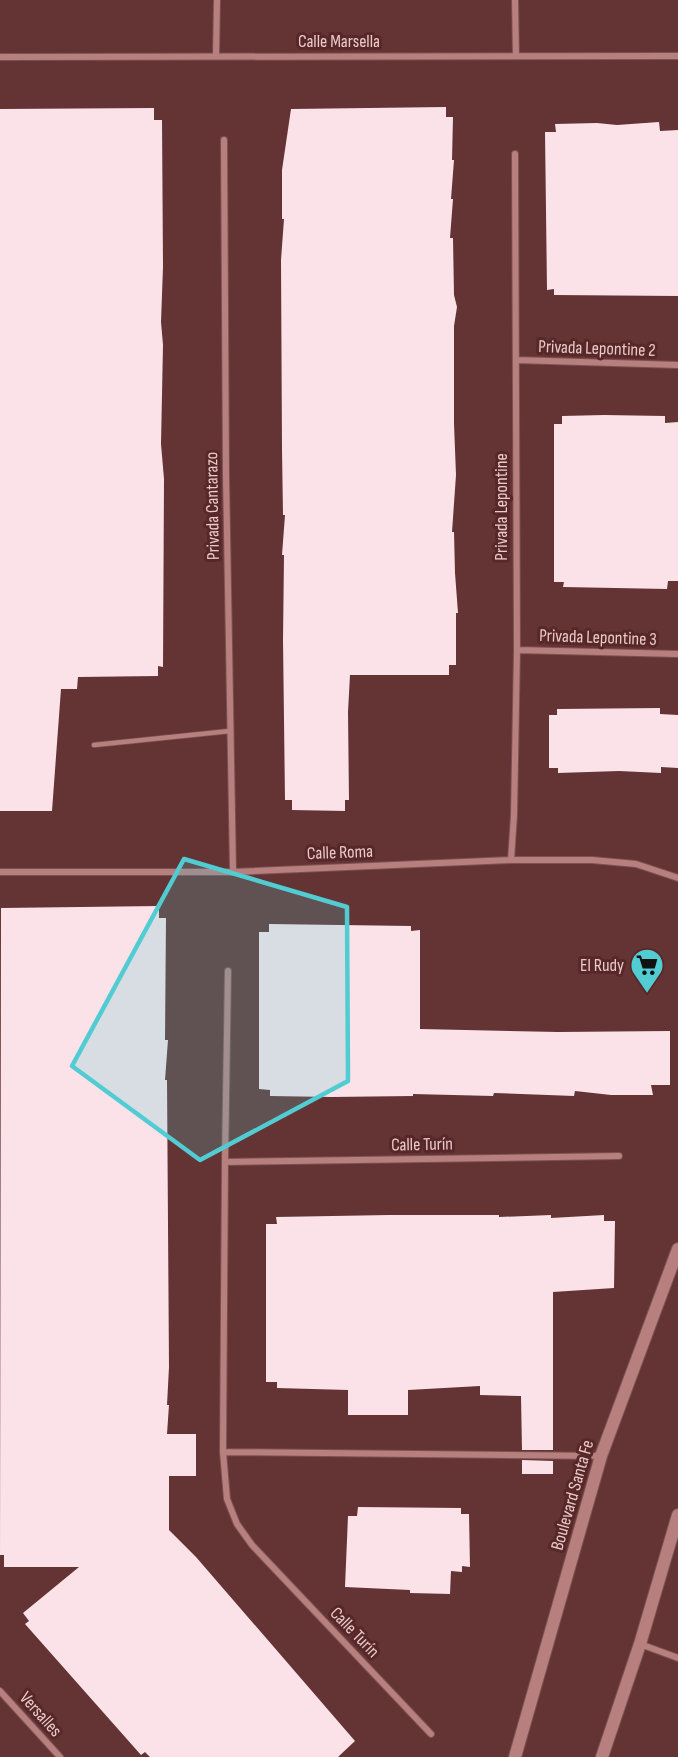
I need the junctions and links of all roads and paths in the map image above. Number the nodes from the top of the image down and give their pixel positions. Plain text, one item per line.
1 (217, 0) edge
2 (515, 0) edge
3 (216, 56) junction
4 (516, 56) junction
5 (678, 56) edge
6 (0, 57) edge
7 (224, 140) dead end
8 (515, 154) dead end
9 (516, 360) junction
10 (678, 366) edge
11 (517, 650) junction
12 (678, 654) edge
13 (230, 731) junction
14 (94, 745) dead end
15 (511, 860) junction
16 (0, 872) edge
17 (233, 872) junction
18 (678, 878) edge
19 (228, 970) dead end
20 (619, 1156) dead end
21 (225, 1162) junction
22 (678, 1249) edge
23 (223, 1452) junction
24 (601, 1456) junction
25 (678, 1515) edge
26 (640, 1644) junction
27 (678, 1658) edge
28 (0, 1691) edge
29 (431, 1734) dead end
30 (60, 1757) edge
31 (515, 1757) edge
32 (602, 1757) edge

1 - 3 street
2 - 4 street
3 - 4 street, Calle Marsella
3 - 6 street, Calle Marsella
4 - 5 street, Calle Marsella
7 - 13 street, Privada Cantarazo
8 - 9 street, Privada Lepontine
9 - 10 street, Privada Lepontine 2
9 - 11 street, Privada Lepontine
11 - 12 street, Privada Lepontine 3
11 - 15 street, Privada Lepontine
13 - 14 lane
13 - 17 street, Privada Cantarazo
15 - 17 street, Calle Roma
15 - 18 street, Calle Roma
16 - 17 street, Calle Roma
19 - 21 street, Calle Turín
20 - 21 street, Calle Turín
21 - 23 street, Calle Turín
22 - 24 main road, Boulevard Santa Fe
23 - 24 street
23 - 29 street, Calle Turín
24 - 31 main road, Boulevard Santa Fe
25 - 26 main road
26 - 27 street
26 - 32 main road
28 - 30 street, Versalles

